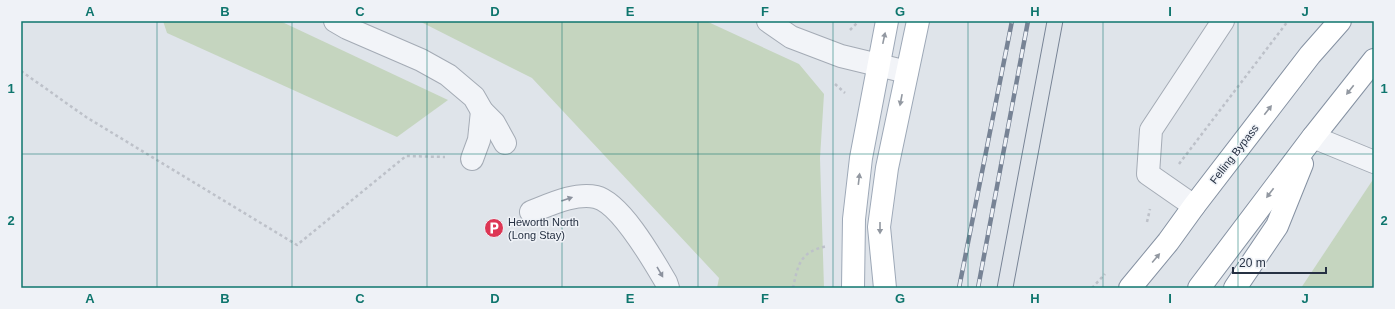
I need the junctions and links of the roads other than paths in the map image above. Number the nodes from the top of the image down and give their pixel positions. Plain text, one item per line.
1 (335, 21) edge
2 (768, 21) edge
3 (887, 21) edge
4 (918, 21) edge
5 (1223, 21) edge
6 (1340, 21) edge
7 (1374, 60) edge
8 (878, 65) junction
9 (907, 72) junction
10 (482, 111) junction
11 (1313, 137) junction
12 (506, 143) dead end
13 (472, 159) road end
14 (1374, 162) edge
15 (1194, 206) junction
16 (531, 212) dead end
17 (668, 288) edge
18 (853, 288) edge
19 (885, 288) edge
20 (1130, 288) edge
21 (1199, 288) edge
22 (1235, 288) edge

1 - 10 street
2 - 8 street
8 -> 3 main road
4 - 9 main road
5 - 15 street
15 -> 6 main road, Felling Bypass
7 -> 11 main road
8 - 9 street
18 -> 8 main road
9 -> 19 main road
10 - 12 street
10 - 13 street
11 - 14 street
11 -> 21 main road
11 - 22 main road
20 -> 15 main road, Felling Bypass
16 -> 17 street

